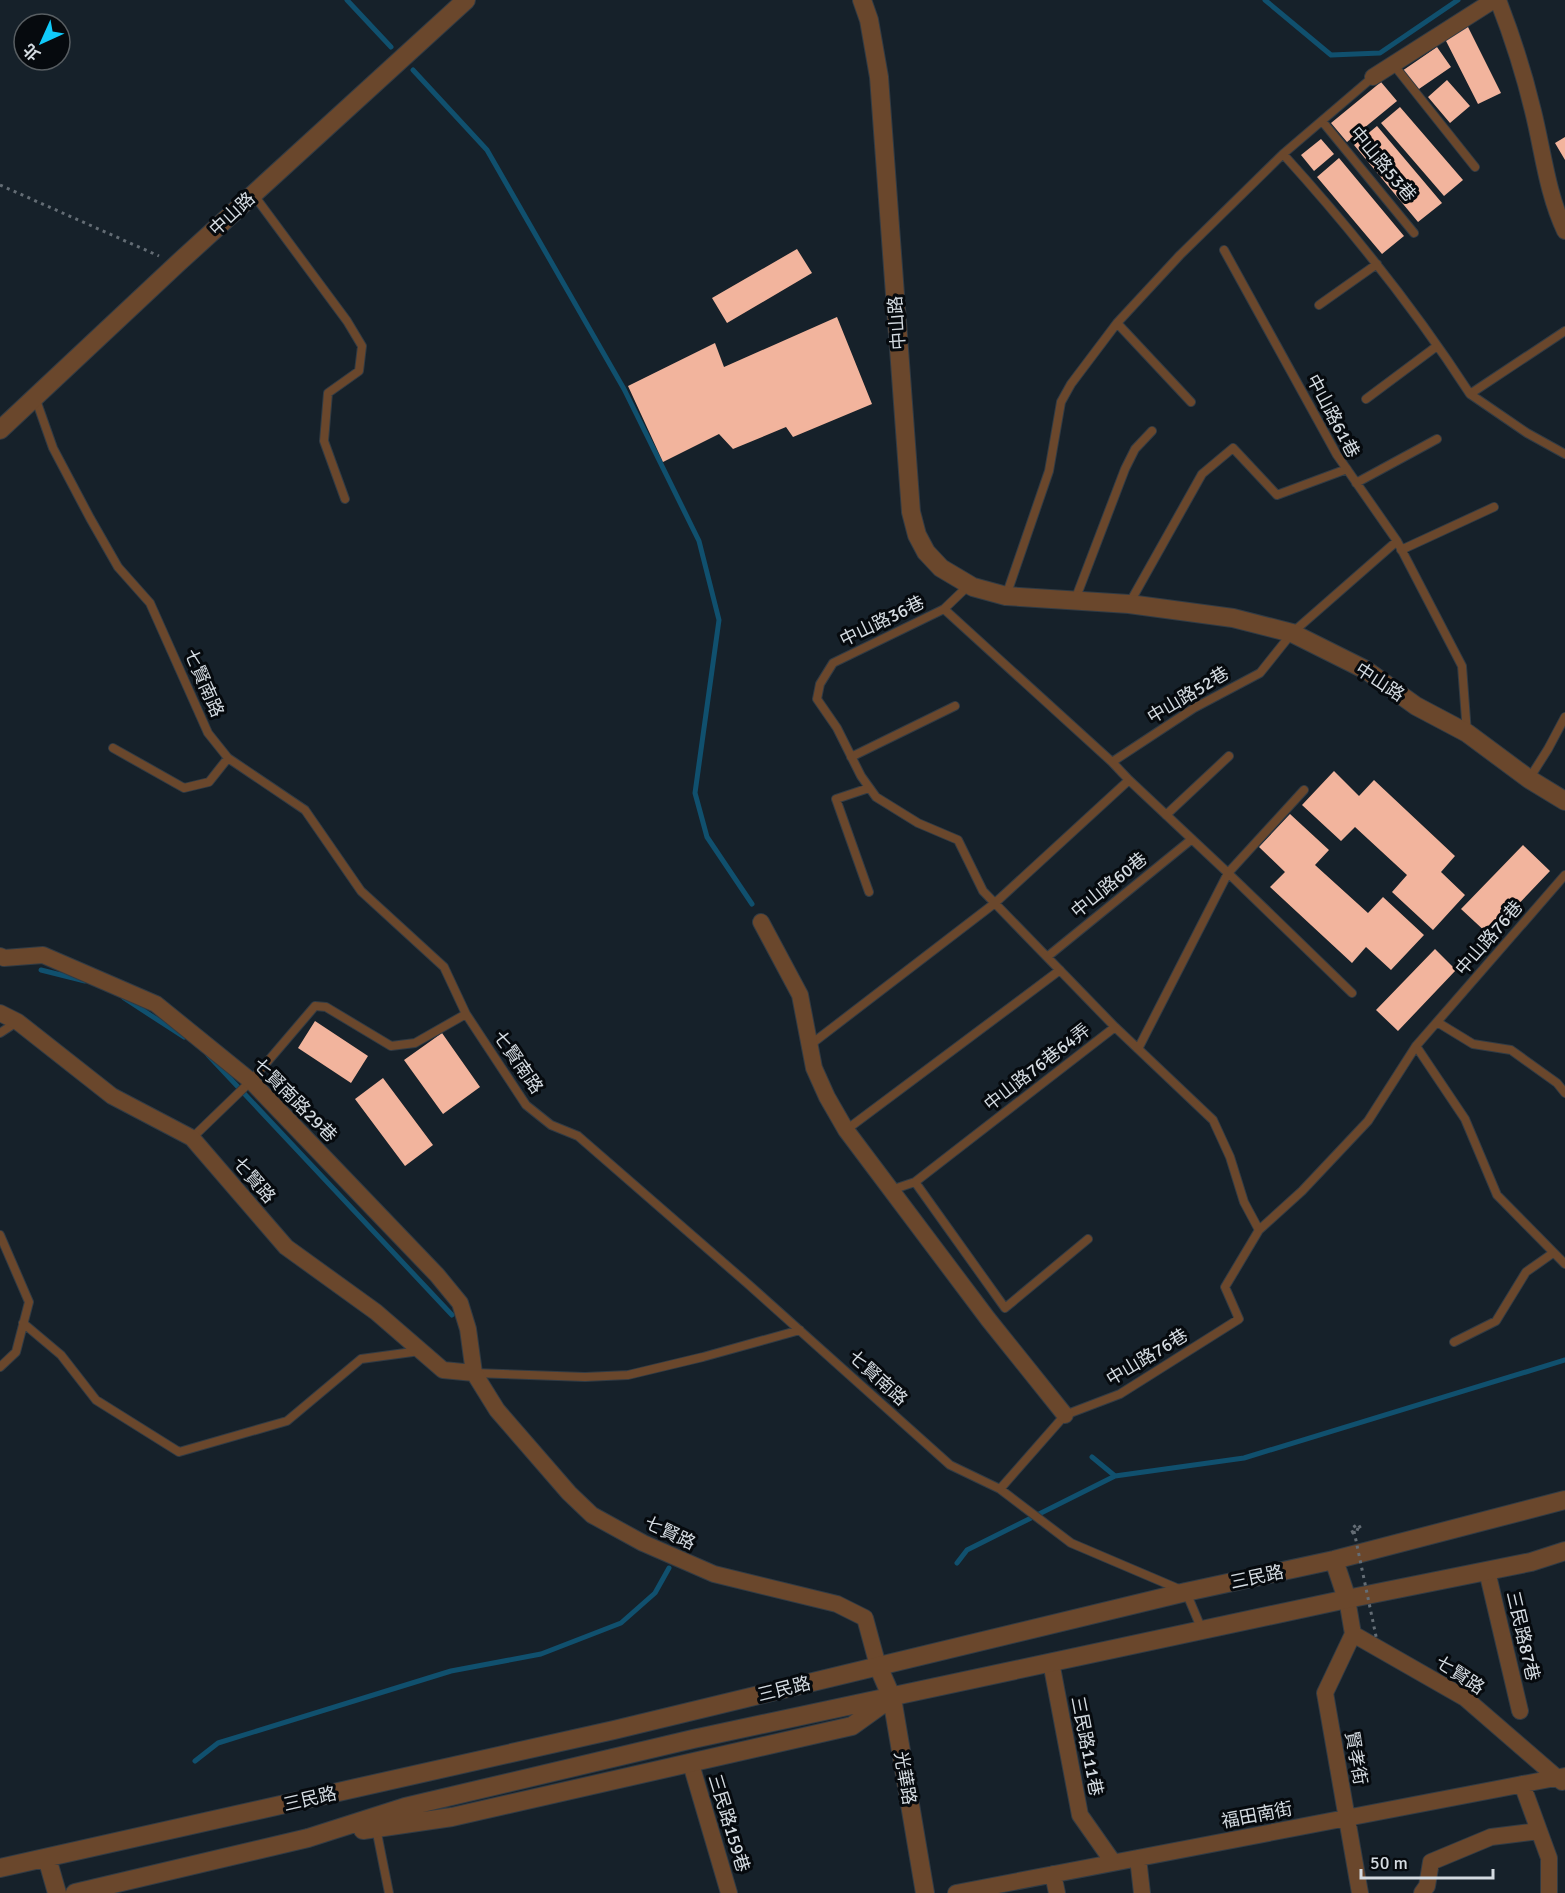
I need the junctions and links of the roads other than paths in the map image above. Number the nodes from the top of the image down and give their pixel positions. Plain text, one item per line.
1 (466, 0) edge
2 (862, 0) edge
3 (1496, 0) edge
4 (1393, 64) junction
5 (1373, 77) joint
6 (1322, 121) junction
7 (1283, 154) junction
8 (1475, 167) dead end
9 (253, 194) junction
10 (1560, 206) edge
11 (1565, 231) edge
12 (1414, 233) dead end
13 (1224, 250) dead end
14 (1377, 264) junction
15 (1319, 305) dead end
16 (1117, 323) junction
17 (1565, 331) edge
18 (1437, 346) junction
19 (1470, 394) junction
20 (35, 398) junction
21 (1366, 399) dead end
22 (1191, 402) dead end
23 (0, 430) edge
24 (1152, 431) dead end
25 (1437, 439) dead end
26 (1565, 454) edge
27 (1347, 469) junction
28 (1356, 483) junction
29 (345, 499) dead end
30 (1494, 507) dead end
31 (1396, 541) junction
32 (1401, 550) junction
33 (969, 584) junction
34 (1006, 596) junction
35 (1075, 600) junction
36 (1129, 603) junction
37 (944, 609) junction
38 (1292, 633) junction
39 (955, 706) dead end
40 (1565, 717) edge
41 (1467, 733) junction
42 (113, 748) dead end
43 (1229, 756) dead end
44 (851, 757) junction
45 (228, 758) junction
46 (1112, 762) junction
47 (1530, 779) junction
48 (1129, 780) junction
49 (869, 788) junction
50 (1304, 790) dead end
51 (1565, 801) edge
52 (1166, 815) junction
53 (1192, 839) junction
54 (958, 840) joint
55 (1228, 873) junction
56 (1564, 876) edge
57 (869, 892) dead end
58 (995, 903) junction
59 (761, 922) dead end
60 (0, 956) edge
61 (1047, 957) junction
62 (1060, 970) junction
63 (1352, 993) dead end
64 (0, 1013) edge
65 (466, 1014) junction
66 (18, 1022) junction
67 (1437, 1022) junction
68 (1115, 1027) junction
69 (0, 1033) edge
70 (810, 1046) junction
71 (1416, 1046) junction
72 (1138, 1049) junction
73 (251, 1081) junction
74 (1565, 1093) edge
75 (846, 1130) junction
76 (192, 1138) junction
77 (915, 1182) junction
78 (890, 1190) junction
79 (1259, 1230) junction
80 (0, 1235) edge
81 (1088, 1239) dead end
82 (1553, 1253) junction
83 (1565, 1264) edge
84 (23, 1323) junction
85 (800, 1330) junction
86 (1454, 1342) dead end
87 (420, 1351) junction
88 (0, 1367) edge
89 (474, 1373) junction
90 (1065, 1415) junction
91 (1000, 1489) junction
92 (1565, 1500) edge
93 (1565, 1551) edge
94 (1334, 1560) junction
95 (1487, 1571) junction
96 (1186, 1592) junction
97 (1347, 1599) junction
98 (1202, 1630) junction
99 (1353, 1634) junction
100 (1051, 1662) junction
101 (878, 1665) junction
102 (892, 1698) junction
103 (1521, 1711) dead end
104 (691, 1764) junction
105 (1562, 1779) edge
106 (1522, 1784) junction
107 (1346, 1818) junction
108 (376, 1828) junction
109 (1539, 1831) junction
110 (308, 1838) junction
111 (47, 1858) junction
112 (1138, 1858) junction
113 (1113, 1862) junction
114 (0, 1868) edge
115 (1053, 1874) junction
116 (57, 1893) edge
117 (75, 1893) edge
118 (389, 1893) edge
119 (729, 1893) edge
120 (925, 1893) edge
121 (957, 1893) edge
122 (1057, 1893) edge
123 (1142, 1893) edge
124 (1360, 1893) edge
125 (1422, 1893) edge
126 (1549, 1893) edge

1 - 9 street, 中山路
2 - 33 street, 中山路
3 - 4 street, 中山路53巷
3 - 10 street, 中山路53巷
4 - 5 street, 中山路53巷
4 - 8 lane
5 - 6 lane, 中山路53巷
6 - 7 lane, 中山路53巷
6 - 12 lane, 中山路53巷
7 - 14 lane
7 - 16 lane, 中山路53巷
9 - 20 street, 中山路
9 - 29 lane
10 - 11 street, 中山路53巷
13 - 27 lane, 中山路61巷
14 - 15 lane
14 - 18 lane
16 - 22 lane
16 - 34 lane
17 - 19 lane
18 - 19 lane
18 - 21 lane
19 - 26 lane
20 - 23 street, 中山路
20 - 45 lane, 七賢南路
24 - 35 lane
25 - 28 lane
27 - 28 lane
27 - 36 lane, 中山路61巷
28 - 31 lane
30 - 32 lane
31 - 32 lane
31 - 38 lane
32 - 41 lane
33 - 34 street, 中山路
33 - 37 lane, 中山路36巷
34 - 35 street, 中山路
35 - 36 street, 中山路
36 - 38 street, 中山路
37 - 44 lane, 中山路36巷
37 - 46 lane, 中山路36巷
38 - 41 street, 中山路
38 - 46 lane, 中山路52巷
39 - 44 lane
40 - 47 lane
41 - 47 street, 中山路
42 - 45 lane
43 - 52 lane
44 - 49 lane, 中山路36巷
45 - 65 lane, 七賢南路
46 - 48 lane
47 - 51 street, 中山路
48 - 52 lane
48 - 58 lane
49 - 54 lane, 中山路36巷
49 - 57 lane
50 - 55 lane
52 - 53 lane
53 - 55 lane
53 - 61 lane, 中山路60巷
54 - 58 lane, 中山路76巷64弄
55 - 63 lane
55 - 72 lane
56 - 67 lane, 中山路76巷
58 - 61 lane, 中山路76巷64弄
58 - 70 lane
59 - 70 street
60 - 73 street, 七賢南路29巷
61 - 62 lane, 中山路76巷64弄
62 - 68 lane, 中山路76巷64弄
62 - 75 lane
64 - 66 street, 七賢路
65 - 73 lane
65 - 85 lane, 七賢南路
66 - 69 lane
66 - 76 street, 七賢路
67 - 71 lane, 中山路76巷
67 - 74 lane
68 - 72 lane
68 - 77 lane, 中山路76巷64弄
70 - 75 street
71 - 79 lane, 中山路76巷
71 - 82 lane
72 - 79 lane
73 - 76 lane
73 - 89 street, 七賢南路29巷
75 - 78 street
76 - 87 street, 七賢路
77 - 78 lane, 中山路76巷64弄
77 - 81 lane
78 - 90 street
79 - 90 lane, 中山路76巷
80 - 84 lane
82 - 83 lane
82 - 86 lane
84 - 87 lane
84 - 88 lane
85 - 89 lane, 七賢路
85 - 91 lane, 七賢南路
87 - 89 street, 七賢路
89 - 101 street, 七賢路
90 - 91 lane, 中山路76巷
91 - 96 lane, 七賢南路
92 - 94 street, 三民路
93 - 95 street, 三民路
94 - 96 street, 三民路
94 - 97 street
95 - 97 street, 三民路
95 - 103 street, 三民路87巷
96 - 98 lane
96 - 101 street, 三民路
97 - 98 street, 三民路
97 - 99 street
98 - 100 street, 三民路
99 - 105 street, 七賢路
99 - 107 street, 賢孝街
100 - 102 street, 三民路
100 - 113 street, 三民路111巷
101 - 102 street, 光華路
101 - 111 street, 三民路
102 - 104 street, 三民路
102 - 110 street, 三民路
102 - 120 street, 光華路
104 - 108 street, 三民路
104 - 119 street, 三民路159巷
105 - 106 street, 福田南街
106 - 107 street, 福田南街
106 - 109 street
107 - 112 street, 福田南街
107 - 124 street, 賢孝街
108 - 110 street, 三民路
108 - 118 lane
109 - 125 street
109 - 126 street
110 - 117 street, 三民路
111 - 114 street, 三民路
111 - 116 street
112 - 113 street, 福田南街
112 - 123 street
113 - 115 street, 福田南街
115 - 121 street, 福田南街
115 - 122 street

